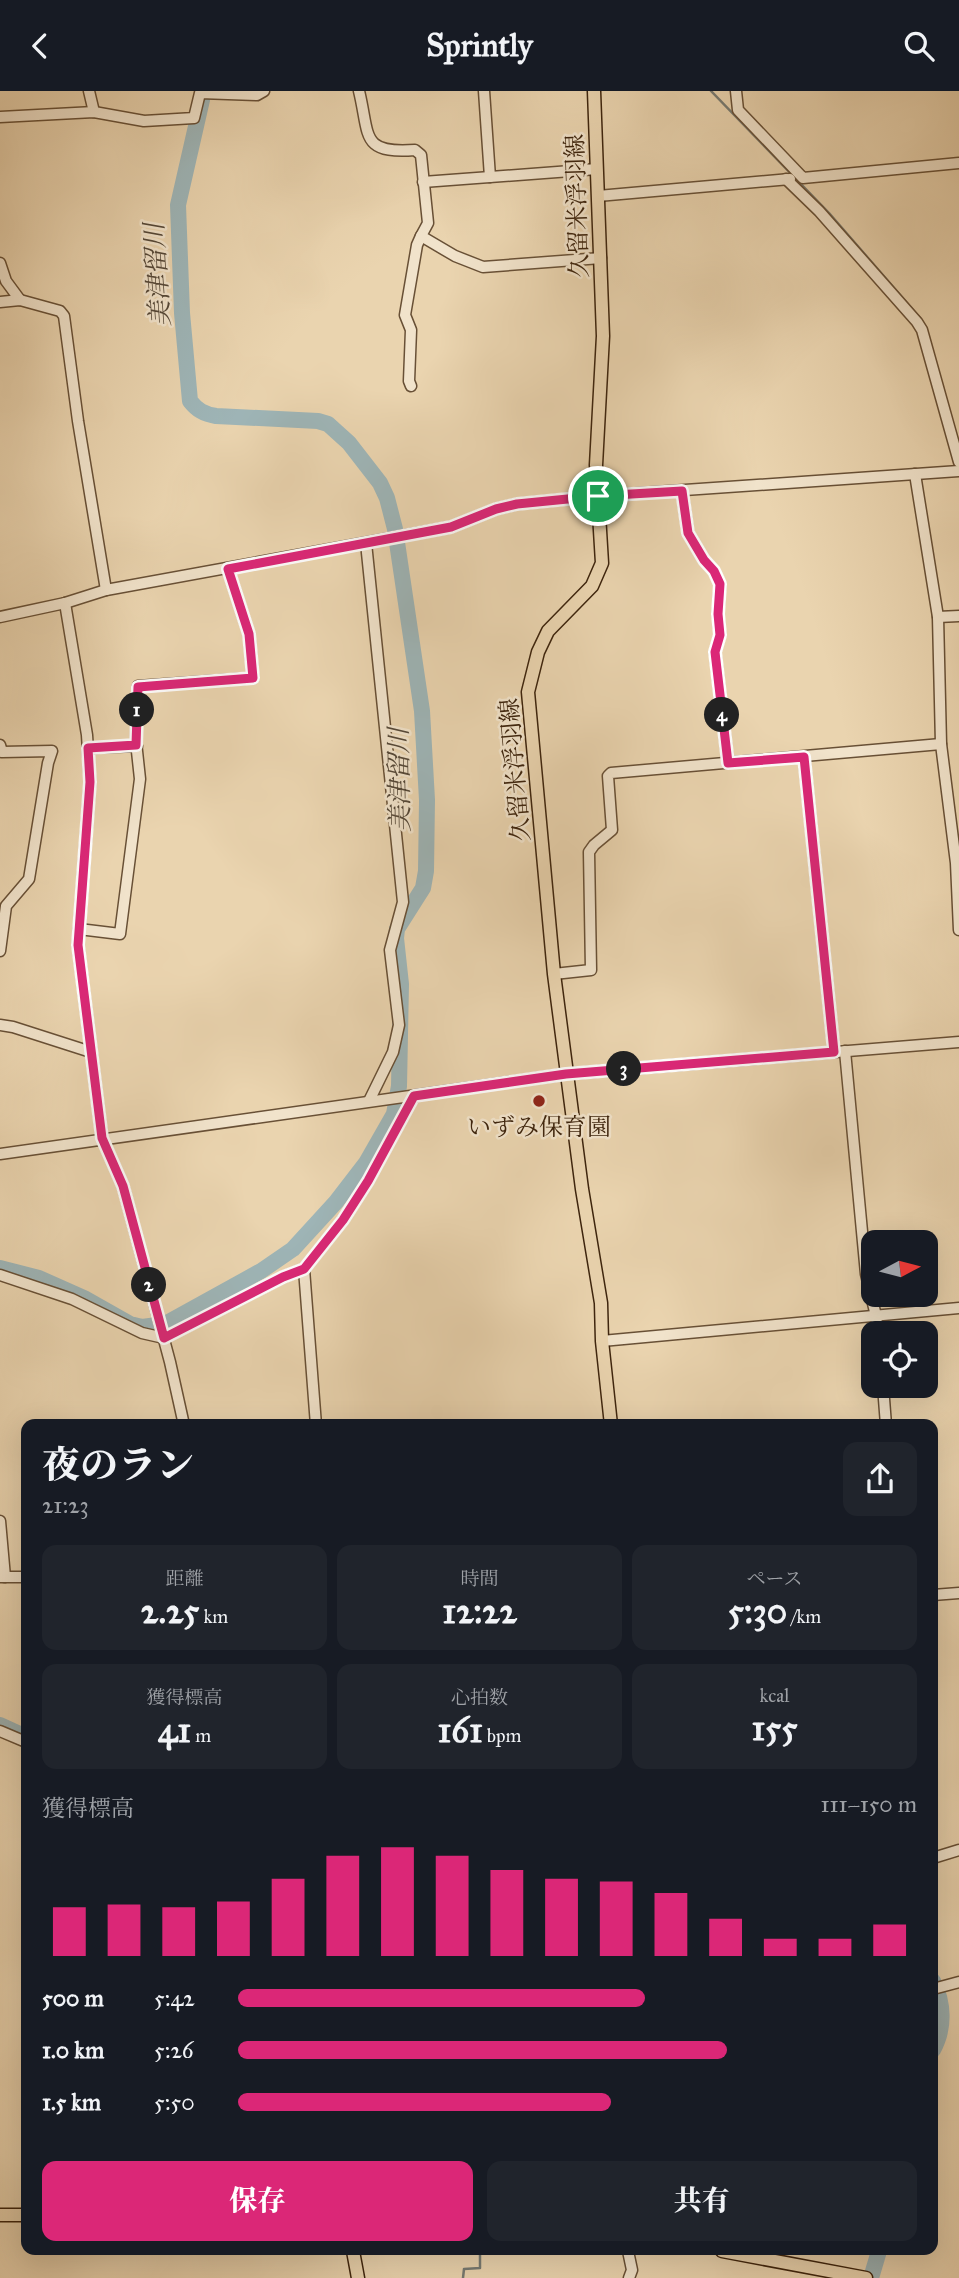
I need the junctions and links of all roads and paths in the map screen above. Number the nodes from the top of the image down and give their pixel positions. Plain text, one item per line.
1 (89, 91) edge
2 (264, 91) edge
3 (359, 91) edge
4 (484, 91) edge
5 (594, 91) edge
6 (736, 91) edge
7 (215, 92) edge
8 (94, 112) junction
9 (0, 117) edge
10 (959, 163) edge
11 (597, 169) junction
12 (490, 177) junction
13 (795, 178) junction
14 (423, 182) junction
15 (598, 196) junction
16 (421, 236) junction
17 (601, 258) junction
18 (0, 263) edge
19 (20, 300) junction
20 (0, 302) edge
21 (411, 386) dead end
22 (959, 462) edge
23 (959, 471) edge
24 (915, 474) junction
25 (682, 491) junction
26 (598, 496) junction
27 (366, 543) junction
28 (228, 569) junction
29 (107, 590) junction
30 (65, 603) junction
31 (959, 616) edge
32 (0, 617) edge
33 (939, 617) junction
34 (941, 744) junction
35 (0, 745) edge
36 (136, 745) junction
37 (88, 748) junction
38 (804, 757) junction
39 (728, 763) junction
40 (79, 929) junction
41 (959, 930) edge
42 (0, 951) edge
43 (554, 974) junction
44 (0, 1025) edge
45 (959, 1042) edge
46 (91, 1052) junction
47 (839, 1052) junction
48 (566, 1074) junction
49 (414, 1096) junction
50 (375, 1101) junction
51 (102, 1138) junction
52 (0, 1154) edge
53 (304, 1269) junction
54 (0, 1275) edge
55 (959, 1308) edge
56 (876, 1315) junction
57 (877, 1321) edge
58 (163, 1336) junction
59 (602, 1341) junction
60 (884, 1398) edge
61 (183, 1419) edge
62 (316, 1419) edge
63 (610, 1419) edge
64 (886, 1419) edge
65 (0, 1521) edge
66 (3, 1577) edge
67 (21, 1577) edge
68 (959, 1593) edge
69 (938, 1595) edge
70 (0, 1731) edge
71 (21, 1740) edge
72 (959, 1850) edge
73 (938, 1856) edge
74 (959, 1982) edge
75 (938, 1988) edge
76 (0, 2215) edge
77 (21, 2215) edge
78 (354, 2255) edge
79 (629, 2255) edge
80 (744, 2255) edge
81 (358, 2278) edge
82 (629, 2278) edge
83 (866, 2278) edge

1 - 8 street
2 - 7 street
3 - 14 street
4 - 12 street
5 - 11 main road, 久留米浮羽線
6 - 13 street
7 - 8 street
8 - 9 street
10 - 13 street
11 - 12 street
11 - 15 main road, 久留米浮羽線
12 - 14 street
13 - 15 street
13 - 22 street
14 - 16 street
15 - 17 main road, 久留米浮羽線
16 - 17 street
16 - 21 street
17 - 26 main road, 久留米浮羽線
18 - 19 street
19 - 20 street
19 - 29 street
23 - 24 street
24 - 25 street
24 - 33 street
25 - 26 street
25 - 39 street
26 - 27 street
26 - 43 main road, 久留米浮羽線
27 - 28 street
27 - 50 street
28 - 29 street
28 - 36 street
29 - 30 street
30 - 32 street
30 - 37 street
31 - 33 street
33 - 34 street
34 - 38 street
34 - 41 street
35 - 42 street
36 - 37 street
36 - 40 street
37 - 40 street
38 - 39 street
38 - 47 street
39 - 43 street
40 - 46 street
43 - 48 main road, 久留米浮羽線
44 - 46 street
45 - 47 street
46 - 51 street
47 - 48 street
47 - 56 street
48 - 49 street
48 - 59 main road, 久留米浮羽線
49 - 50 street
49 - 53 street
50 - 51 street
51 - 52 street
51 - 58 street
53 - 58 street
53 - 62 street
54 - 58 street
55 - 56 street
56 - 57 street
56 - 59 street
58 - 61 street
59 - 63 main road, 久留米浮羽線
60 - 64 street
65 - 66 street
66 - 67 street
68 - 69 street
70 - 71 street
72 - 73 street
74 - 75 street
76 - 77 main road
78 - 81 main road
79 - 82 street
80 - 83 main road

